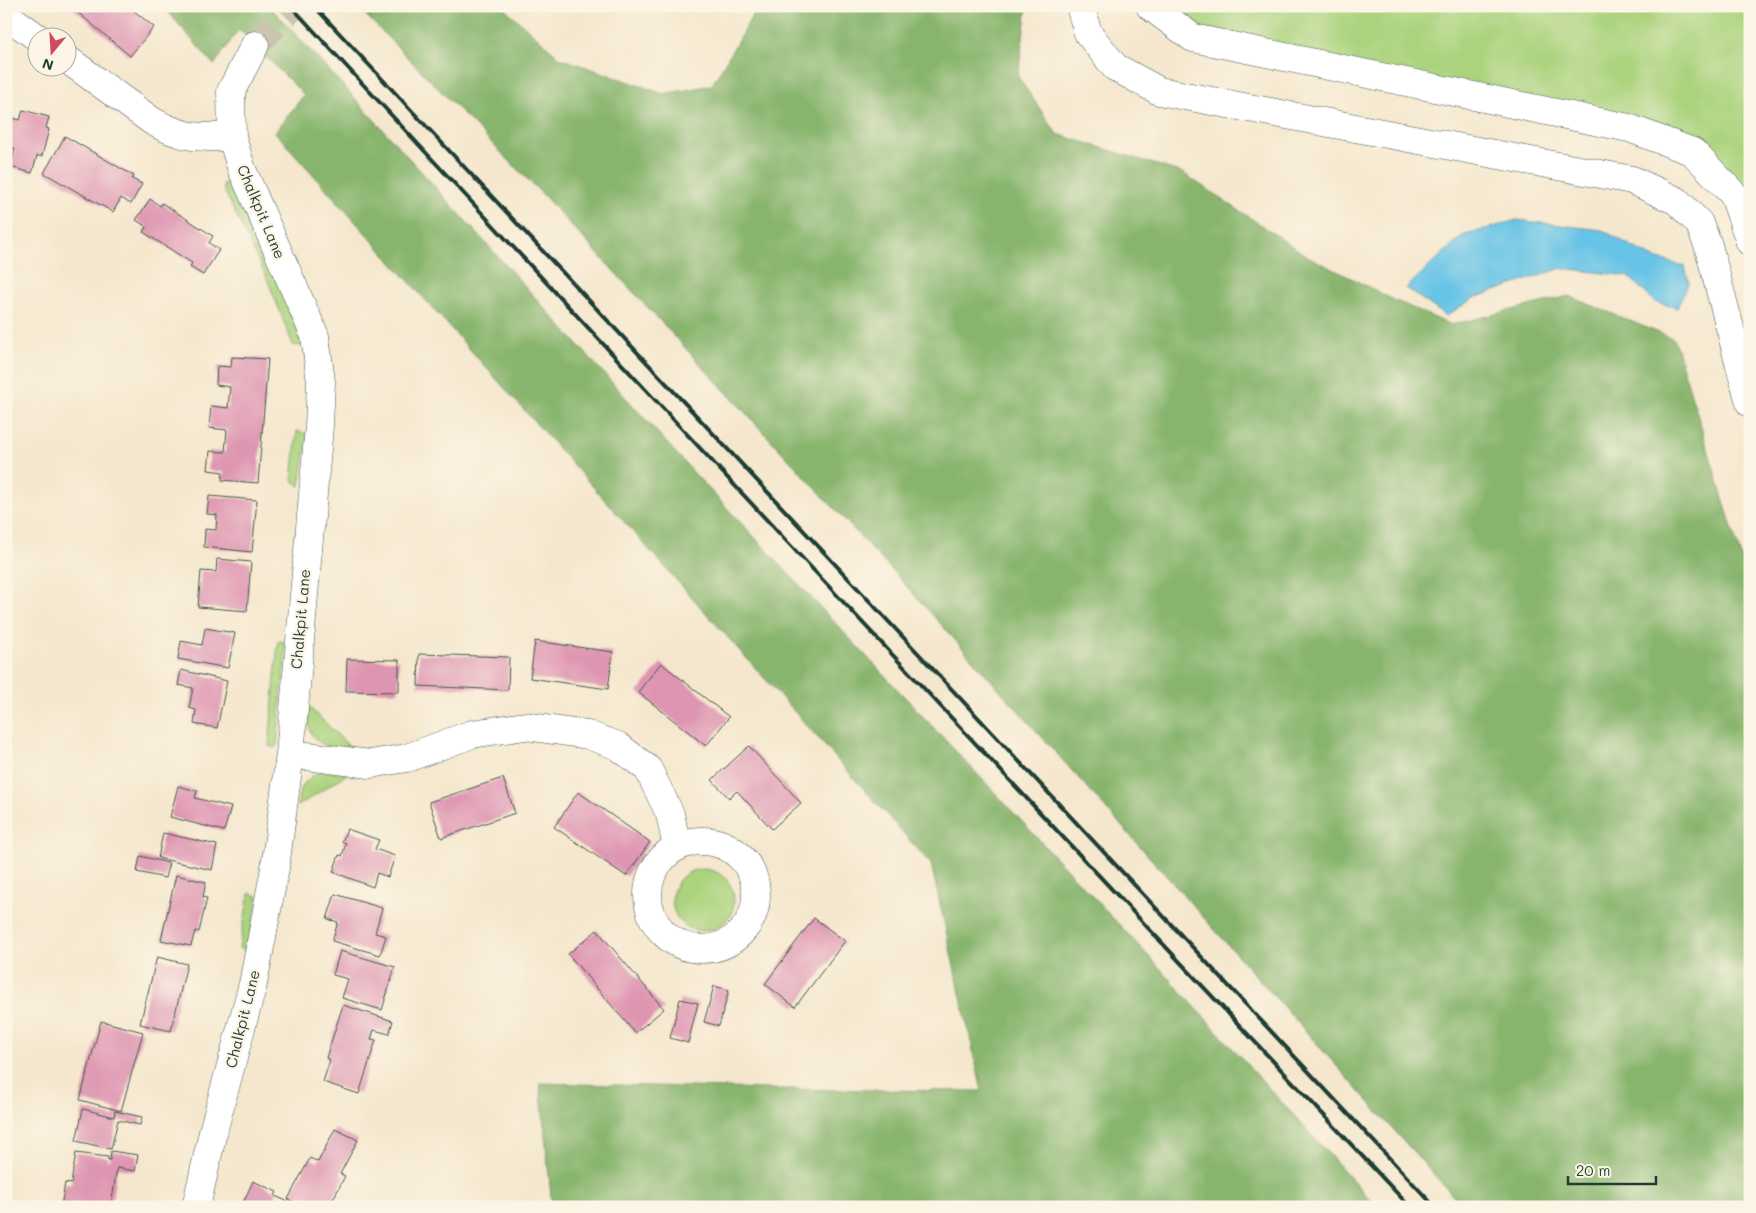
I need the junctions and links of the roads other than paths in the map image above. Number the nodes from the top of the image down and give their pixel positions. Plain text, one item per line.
1 (1080, 6) edge
2 (1150, 6) edge
3 (6, 15) edge
4 (28, 31) edge
5 (255, 45) tunnel mouth
6 (78, 67) edge
7 (232, 137) junction
8 (1750, 242) edge
9 (1750, 403) edge
10 (290, 754) junction
11 (677, 846) dead end
12 (196, 1207) edge

1 - 9 street
2 - 8 street
3 - 4 street
5 - 7 street, Chalkpit Lane
6 - 7 street
7 - 10 street, Chalkpit Lane
10 - 11 street
10 - 12 street, Chalkpit Lane

